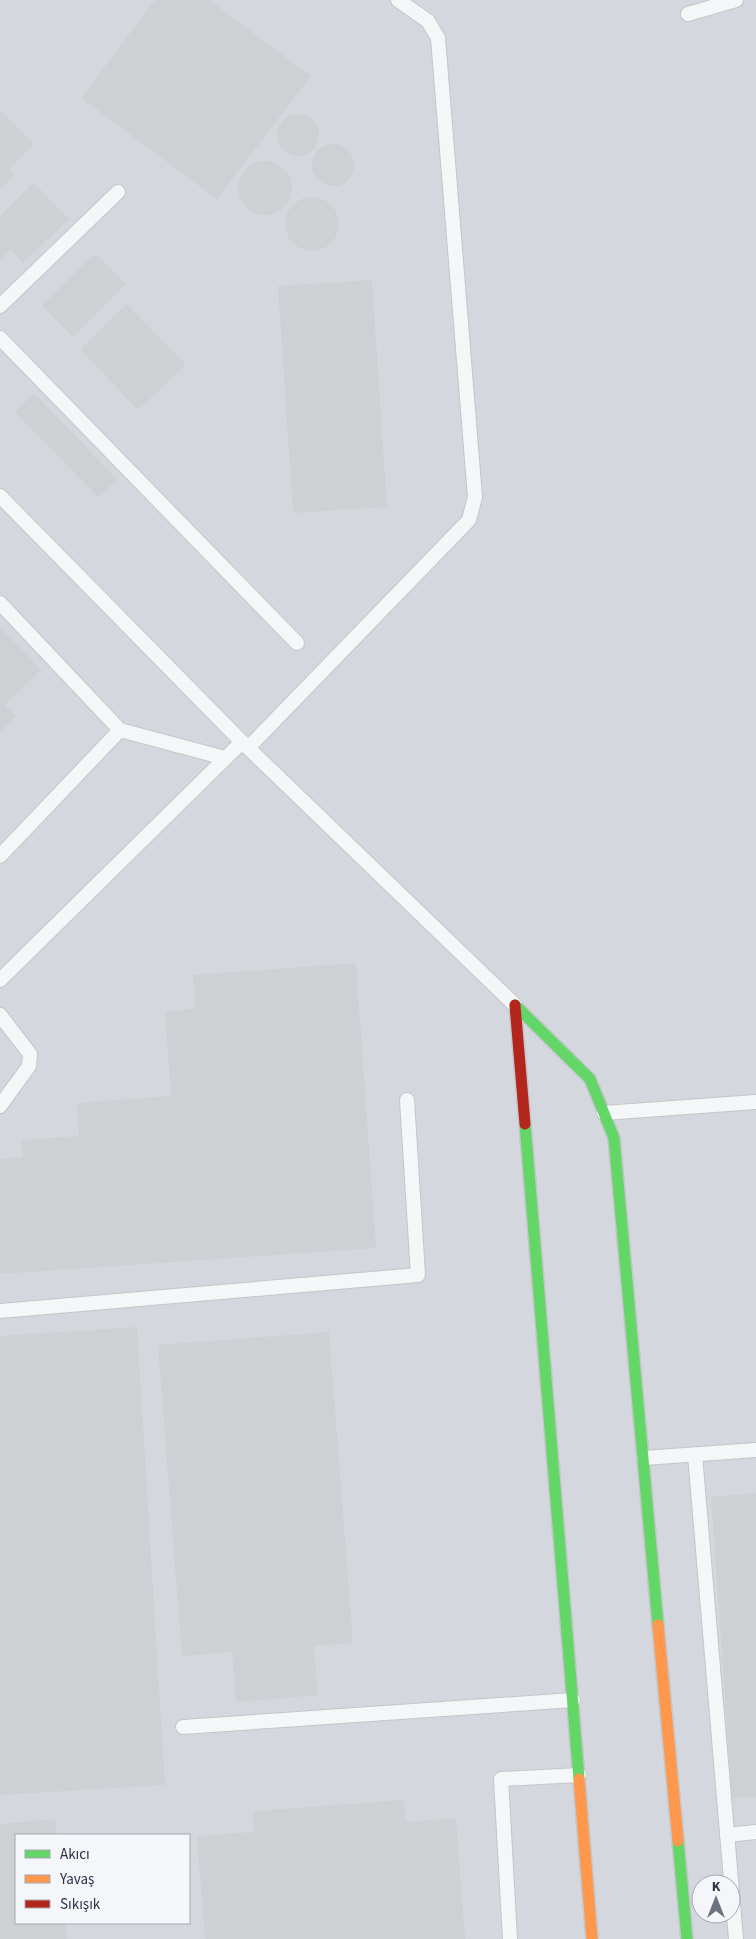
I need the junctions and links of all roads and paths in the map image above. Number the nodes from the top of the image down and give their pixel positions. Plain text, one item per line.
1 (398, 0) edge
2 (736, 0) edge
3 (688, 14) dead end
4 (118, 192) dead end
5 (0, 306) edge
6 (0, 338) edge
7 (0, 496) edge
8 (0, 603) edge
9 (297, 643) dead end
10 (120, 730) junction
11 (245, 745) junction
12 (225, 758) junction
13 (0, 856) edge
14 (0, 980) edge
15 (515, 1005) junction
16 (0, 1014) edge
17 (406, 1100) dead end
18 (756, 1102) edge
19 (0, 1106) edge
20 (604, 1113) junction
21 (0, 1311) edge
22 (756, 1450) edge
23 (695, 1455) junction
24 (644, 1458) junction
25 (573, 1700) junction
26 (183, 1727) dead end
27 (579, 1775) junction
28 (756, 1832) edge
29 (727, 1834) junction
30 (510, 1939) edge
31 (592, 1939) edge
32 (687, 1939) edge
33 (736, 1939) edge

1 - 11 lane
2 - 3 lane
4 - 5 lane
6 - 9 lane
7 - 11 lane
8 - 10 lane
10 - 12 lane
10 - 13 lane
11 - 12 lane
11 - 15 lane
12 - 14 lane
15 - 20 street
15 - 25 street
16 - 19 lane
17 - 21 lane
18 - 20 lane
20 - 24 street
22 - 23 lane
23 - 24 lane
23 - 29 lane
24 - 32 street
25 - 26 lane
25 - 27 street
27 - 30 lane
27 - 31 street
28 - 29 lane
29 - 33 lane

